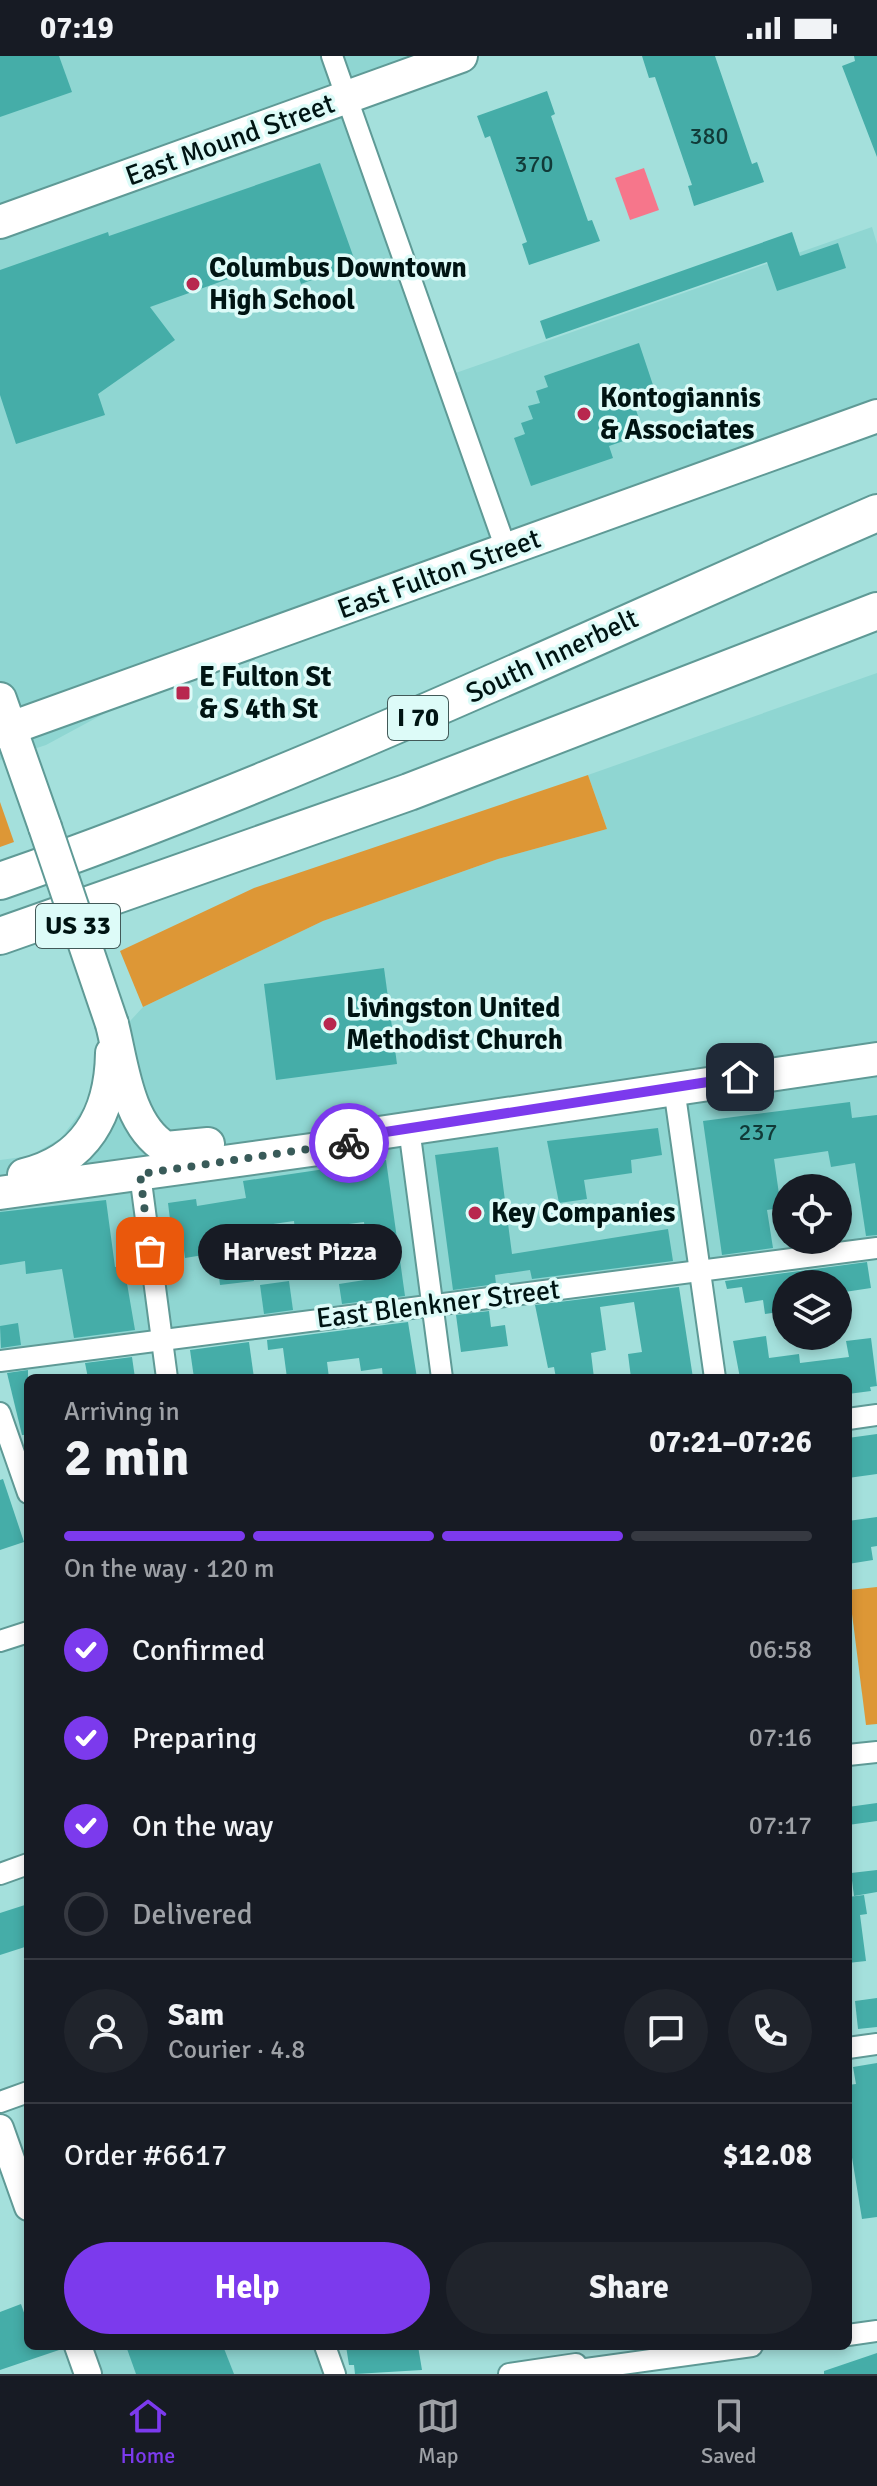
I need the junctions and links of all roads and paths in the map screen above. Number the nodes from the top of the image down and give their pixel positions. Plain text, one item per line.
1 (332, 56) edge
2 (461, 56) edge
3 (347, 98) junction
4 (0, 222) edge
5 (877, 416) edge
6 (877, 513) edge
7 (506, 549) junction
8 (877, 611) edge
9 (877, 622) edge
10 (810, 634) junction
11 (0, 699) edge
12 (5, 731) edge
13 (0, 881) edge
14 (0, 936) edge
15 (112, 1024) junction
16 (877, 1059) edge
17 (674, 1088) junction
18 (394, 1130) junction
19 (135, 1174) junction
20 (8, 1182) edge
21 (877, 1248) edge
22 (700, 1269) junction
23 (432, 1304) junction
24 (162, 1340) junction
25 (0, 1361) edge
26 (166, 1374) edge
27 (441, 1374) edge
28 (714, 1374) edge
29 (0, 1414) edge
30 (877, 1415) edge
31 (852, 1418) edge
32 (24, 1482) edge
33 (24, 1633) edge
34 (0, 1641) edge
35 (877, 1752) edge
36 (852, 1755) edge
37 (24, 1865) edge
38 (0, 1874) edge
39 (877, 2044) edge
40 (852, 2047) edge
41 (24, 2093) edge
42 (0, 2102) edge
43 (0, 2128) edge
44 (24, 2196) edge
45 (877, 2331) edge
46 (852, 2334) edge
47 (79, 2350) edge
48 (326, 2350) edge
49 (713, 2350) edge
50 (577, 2364) edge
51 (88, 2374) edge
52 (335, 2374) edge
53 (509, 2374) edge

1 - 3 street
2 - 3 main road, East Mound Street
3 - 4 main road, East Mound Street
3 - 7 street
5 - 7 main road, East Fulton Street
6 - 13 highway, South Innerbelt / I 70
7 - 12 main road, East Fulton Street
8 - 10 highway, I 70
9 - 10 highway
10 - 14 highway, I 70
11 - 12 main road
12 - 15 main road, US 33, bridge
15 - 18 main road, US 33
15 - 20 main road
16 - 17 main road, US 33
17 - 18 main road, US 33
17 - 22 street
18 - 19 main road, US 33
18 - 23 street
19 - 20 main road, US 33
19 - 24 street
21 - 22 street, East Blenkner Street
22 - 23 street, East Blenkner Street
22 - 28 street
23 - 24 street, East Blenkner Street
23 - 27 street
24 - 25 street, East Blenkner Street
24 - 26 street
29 - 32 street
30 - 31 street
33 - 34 street
35 - 36 street
37 - 38 street
39 - 40 street
41 - 42 street
43 - 44 street
45 - 46 street
47 - 51 street
48 - 52 street
49 - 50 street
50 - 53 street

